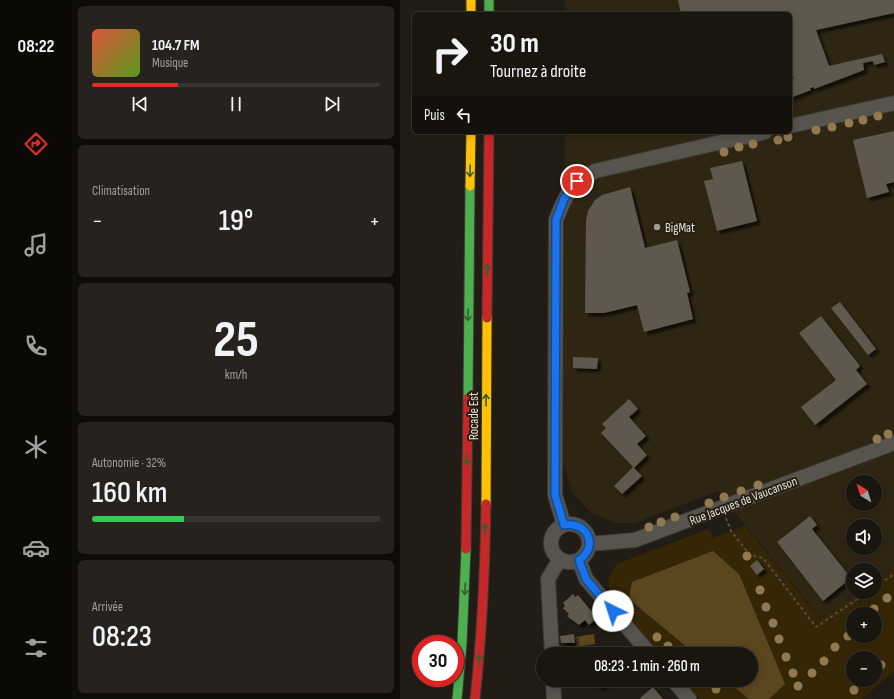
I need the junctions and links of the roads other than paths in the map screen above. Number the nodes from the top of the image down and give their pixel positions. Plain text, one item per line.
1 (471, 0) edge
2 (489, 0) edge
3 (471, 12) edge
4 (489, 12) edge
5 (894, 103) edge
6 (792, 126) edge
7 (471, 134) edge
8 (489, 134) edge
9 (756, 134) edge
10 (894, 443) edge
11 (564, 525) junction
12 (589, 544) junction
13 (560, 559) junction
14 (579, 560) junction
15 (552, 647) edge
16 (644, 647) edge
17 (553, 687) edge
18 (679, 687) edge
19 (457, 699) edge
20 (475, 699) edge
21 (554, 699) edge
22 (689, 699) edge

1 - 3 highway
2 - 4 highway
5 - 6 street
7 -> 19 highway, Rocade Est
20 -> 8 highway, Rocade Est
9 - 11 street
10 - 12 street, Rue Jacques de Vaucanson
11 - 12 street
11 - 13 street
12 - 14 street
13 - 14 street
13 - 15 street
14 - 16 street
17 - 21 street
18 - 22 street

